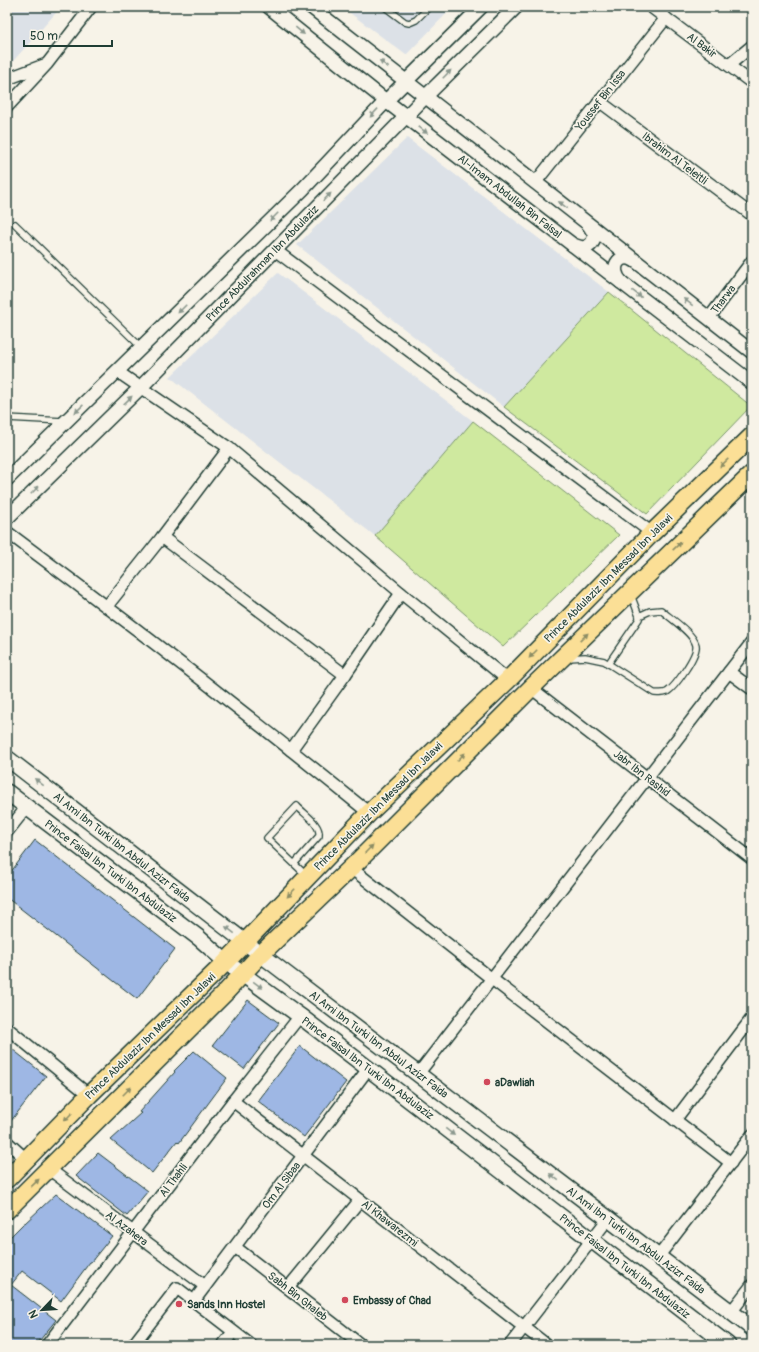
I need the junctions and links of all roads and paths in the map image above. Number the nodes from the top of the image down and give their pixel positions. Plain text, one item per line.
1 (91, 7) edge
2 (269, 7) edge
3 (385, 7) edge
4 (429, 7) edge
5 (481, 7) edge
6 (516, 7) edge
7 (652, 7) edge
8 (313, 8) edge
9 (666, 18) junction
10 (752, 46) edge
11 (47, 64) junction
12 (729, 65) junction
13 (7, 78) edge
14 (406, 81) junction
15 (752, 83) edge
16 (426, 96) junction
17 (386, 101) junction
18 (599, 101) junction
19 (7, 107) edge
20 (406, 116) junction
21 (535, 183) junction
22 (752, 215) edge
23 (586, 223) junction
24 (16, 224) dead end
25 (573, 245) junction
26 (275, 250) junction
27 (634, 260) junction
28 (752, 261) edge
29 (621, 282) junction
30 (709, 318) junction
31 (142, 348) junction
32 (752, 352) edge
33 (118, 372) junction
34 (752, 383) edge
35 (141, 387) junction
36 (7, 418) edge
37 (66, 421) junction
38 (752, 436) edge
39 (229, 448) junction
40 (752, 474) edge
41 (7, 480) edge
42 (7, 518) edge
43 (7, 532) edge
44 (652, 533) junction
45 (162, 537) junction
46 (630, 592) junction
47 (401, 593) junction
48 (107, 606) junction
49 (639, 616) junction
50 (752, 642) edge
51 (562, 658) junction
52 (608, 664) junction
53 (729, 672) junction
54 (345, 675) junction
55 (508, 680) junction
56 (531, 688) junction
57 (752, 689) edge
58 (292, 750) junction
59 (7, 758) edge
60 (648, 778) junction
61 (7, 792) edge
62 (26, 808) junction
63 (369, 813) junction
64 (7, 832) edge
65 (752, 859) edge
66 (295, 863) junction
67 (351, 868) junction
68 (308, 876) junction
69 (245, 942) junction
70 (261, 954) junction
71 (226, 962) junction
72 (242, 974) junction
73 (492, 979) junction
74 (300, 1016) junction
75 (752, 1018) edge
76 (7, 1028) edge
77 (368, 1069) junction
78 (418, 1074) junction
79 (90, 1095) junction
80 (233, 1101) junction
81 (675, 1120) junction
82 (752, 1135) edge
83 (7, 1142) edge
84 (303, 1156) junction
85 (27, 1160) junction
86 (731, 1163) junction
87 (49, 1169) junction
88 (7, 1179) edge
89 (360, 1200) junction
90 (7, 1210) edge
91 (608, 1219) junction
92 (133, 1232) junction
93 (591, 1240) junction
94 (234, 1247) junction
95 (658, 1257) junction
96 (752, 1285) edge
97 (205, 1286) junction
98 (288, 1288) junction
99 (194, 1301) junction
100 (731, 1312) junction
101 (524, 1327) junction
102 (752, 1328) edge
103 (234, 1332) junction
104 (47, 1345) edge
105 (133, 1345) edge
106 (223, 1345) edge
107 (251, 1345) edge
108 (361, 1345) edge
109 (510, 1345) edge
110 (547, 1345) edge
111 (728, 1345) edge

1 - 11 street
2 -> 17 street, Al-Imam Abdullah Bin Faisal
3 - 4 lane
5 - 14 street, Prince Abdulrahman Ibn Abdulaziz
16 -> 6 street, Prince Abdulrahman Ibn Abdulaziz
7 - 9 street, Al Bakir
14 -> 8 street
9 - 12 street, Al Bakir
9 - 18 street, Youssef Bin Issa
10 - 12 street
11 - 13 street
11 - 19 street
12 - 15 street, Al Bakir
14 - 16 street
14 - 17 street, Prince Abdulrahman Ibn Abdulaziz
16 - 20 street, Prince Abdulrahman Ibn Abdulaziz
16 - 21 street
17 - 20 street, Al-Imam Abdullah Bin Faisal
17 -> 31 street, Prince Abdulrahman Ibn Abdulaziz
18 - 21 street, Youssef Bin Issa
18 - 22 street, Ibrahim Al Teleitli
20 -> 25 street, Al-Imam Abdullah Bin Faisal
26 -> 20 street, Prince Abdulrahman Ibn Abdulaziz
23 -> 21 street
23 - 25 street
23 - 27 street
24 - 31 lane
25 - 29 street, Al-Imam Abdullah Bin Faisal
26 - 35 street, Prince Abdulrahman Ibn Abdulaziz
26 - 44 street
27 - 29 street
30 -> 27 street
28 - 30 street, Tharwa
29 -> 34 street, Al-Imam Abdullah Bin Faisal
30 - 32 street
31 - 33 street, Prince Abdulrahman Ibn Abdulaziz
33 - 35 street
33 -> 37 street, Prince Abdulrahman Ibn Abdulaziz
35 - 39 street
42 -> 35 street, Prince Abdulrahman Ibn Abdulaziz
36 - 37 lane
37 - 41 street, Prince Abdulrahman Ibn Abdulaziz
38 -> 44 main road, Prince Abdulaziz Ibn Messad Ibn Jalawi
39 - 45 street
39 - 47 street
46 -> 40 main road, Prince Abdulaziz Ibn Messad Ibn Jalawi
43 - 48 street
44 -> 55 main road, Prince Abdulaziz Ibn Messad Ibn Jalawi
45 - 48 street
45 - 54 street
46 - 49 lane
51 -> 46 main road, Prince Abdulaziz Ibn Messad Ibn Jalawi
47 - 54 street
47 - 55 street
48 - 58 street
49 - 52 lane
49 - 52 lane
50 - 53 street
51 - 52 lane
51 - 56 main road, Prince Abdulaziz Ibn Messad Ibn Jalawi
53 - 57 street
53 - 60 street
54 - 58 street
55 - 63 main road, Prince Abdulaziz Ibn Messad Ibn Jalawi
56 - 60 street, Jabr Ibn Rashid
67 -> 56 main road, Prince Abdulaziz Ibn Messad Ibn Jalawi
58 - 63 street
69 -> 59 main road, Al Ami Ibn Turki Ibn Abdul Azizr Faida
60 - 65 street, Jabr Ibn Rashid
60 - 73 street
61 - 62 main road, Prince Faisal Ibn Turki Ibn Abdulaziz
62 - 64 street
62 - 71 main road, Prince Faisal Ibn Turki Ibn Abdulaziz
63 - 68 main road, Prince Abdulaziz Ibn Messad Ibn Jalawi
66 - 66 lane
66 - 68 lane
67 - 70 main road, Prince Abdulaziz Ibn Messad Ibn Jalawi
67 - 73 street
68 -> 69 main road, Prince Abdulaziz Ibn Messad Ibn Jalawi
69 - 70 main road, Al Ami Ibn Turki Ibn Abdul Azizr Faida
69 - 71 main road, Prince Abdulaziz Ibn Messad Ibn Jalawi
70 - 72 main road, Prince Abdulaziz Ibn Messad Ibn Jalawi
70 - 78 main road, Al Ami Ibn Turki Ibn Abdul Azizr Faida
71 - 72 main road, Prince Faisal Ibn Turki Ibn Abdulaziz
71 - 79 main road, Prince Abdulaziz Ibn Messad Ibn Jalawi
72 -> 74 main road, Prince Faisal Ibn Turki Ibn Abdulaziz
87 -> 72 main road, Prince Abdulaziz Ibn Messad Ibn Jalawi
73 - 78 street
73 - 81 street
74 - 77 main road, Prince Faisal Ibn Turki Ibn Abdulaziz
74 - 80 street, Al Thahli
75 - 81 street
76 - 79 street
77 - 84 street, Om Al Sibaa
77 -> 93 main road, Prince Faisal Ibn Turki Ibn Abdulaziz
91 -> 78 main road, Al Ami Ibn Turki Ibn Abdul Azizr Faida
79 -> 85 main road, Prince Abdulaziz Ibn Messad Ibn Jalawi
80 - 84 street, Al Khawarezmi
80 - 92 street, Al Thahli
81 - 86 street
82 - 86 street
83 - 85 street
84 - 89 street, Al Khawarezmi
84 - 94 street, Om Al Sibaa
85 - 88 main road, Prince Abdulaziz Ibn Messad Ibn Jalawi
86 - 95 street
90 -> 87 main road, Prince Abdulaziz Ibn Messad Ibn Jalawi
87 - 92 street, Al Azahera
89 - 98 street
89 - 101 street, Al Khawarezmi
91 - 93 street
91 - 95 main road, Al Ami Ibn Turki Ibn Abdul Azizr Faida
92 - 97 street, Al Azahera
92 - 104 street, Al Thahli
93 - 101 street
93 - 111 main road, Prince Faisal Ibn Turki Ibn Abdulaziz
94 - 97 street, Om Al Sibaa
94 - 98 street, Sabh Bin Ghaleb
95 - 100 main road, Al Ami Ibn Turki Ibn Abdul Azizr Faida
96 - 100 street
97 - 99 street, Om Al Sibaa
98 - 108 street, Sabh Bin Ghaleb
99 - 103 street
99 - 105 street
100 - 102 main road, Al Ami Ibn Turki Ibn Abdul Azizr Faida
101 - 109 street
101 - 110 street, Al Khawarezmi
103 - 106 street
103 - 107 street

